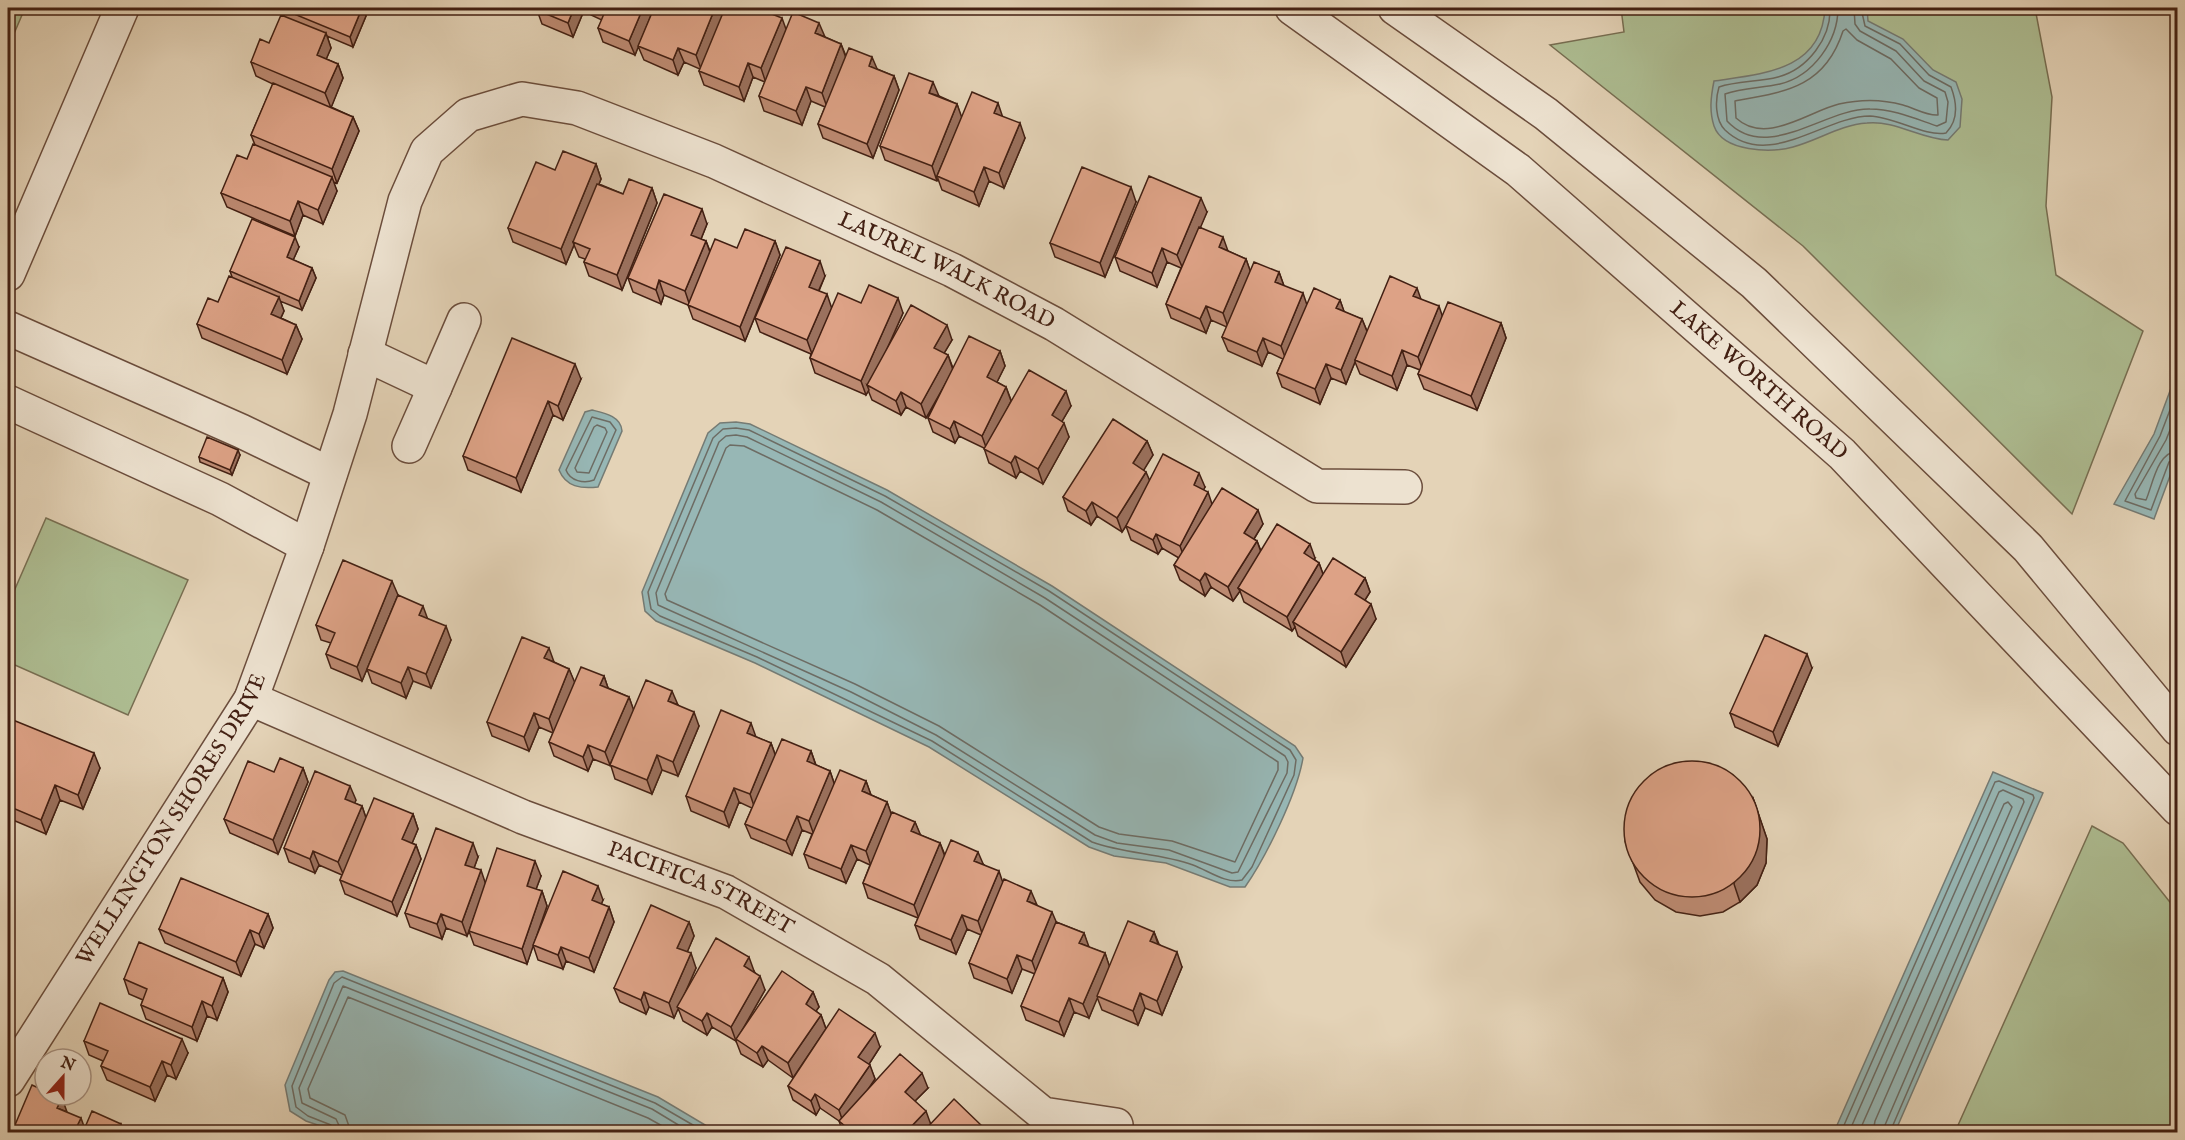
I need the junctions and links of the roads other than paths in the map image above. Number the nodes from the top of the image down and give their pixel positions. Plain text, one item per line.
1 (122, 8) edge
2 (1292, 8) edge
3 (1395, 8) edge
4 (468, 115) joint
5 (8, 274) edge
6 (464, 320) dead end
7 (8, 328) edge
8 (365, 354) junction
9 (435, 387) junction
10 (8, 402) edge
11 (409, 446) dead end
12 (330, 474) junction
13 (1405, 487) dead end
14 (307, 546) junction
15 (251, 699) junction
16 (2178, 729) edge
17 (2178, 809) edge
18 (8, 1080) edge
19 (1116, 1125) dead end

1 - 5 street
2 - 17 street, LAKE WORTH ROAD
3 - 16 street
4 - 8 street, WELLINGTON SHORES DRIVE
4 - 13 street, LAUREL WALK ROAD
6 - 9 street
7 - 12 street
8 - 9 street
8 - 12 street, WELLINGTON SHORES DRIVE
9 - 11 street
10 - 14 street
12 - 14 street, WELLINGTON SHORES DRIVE
14 - 15 street, WELLINGTON SHORES DRIVE
15 - 18 street, WELLINGTON SHORES DRIVE
15 - 19 street, PACIFICA STREET

